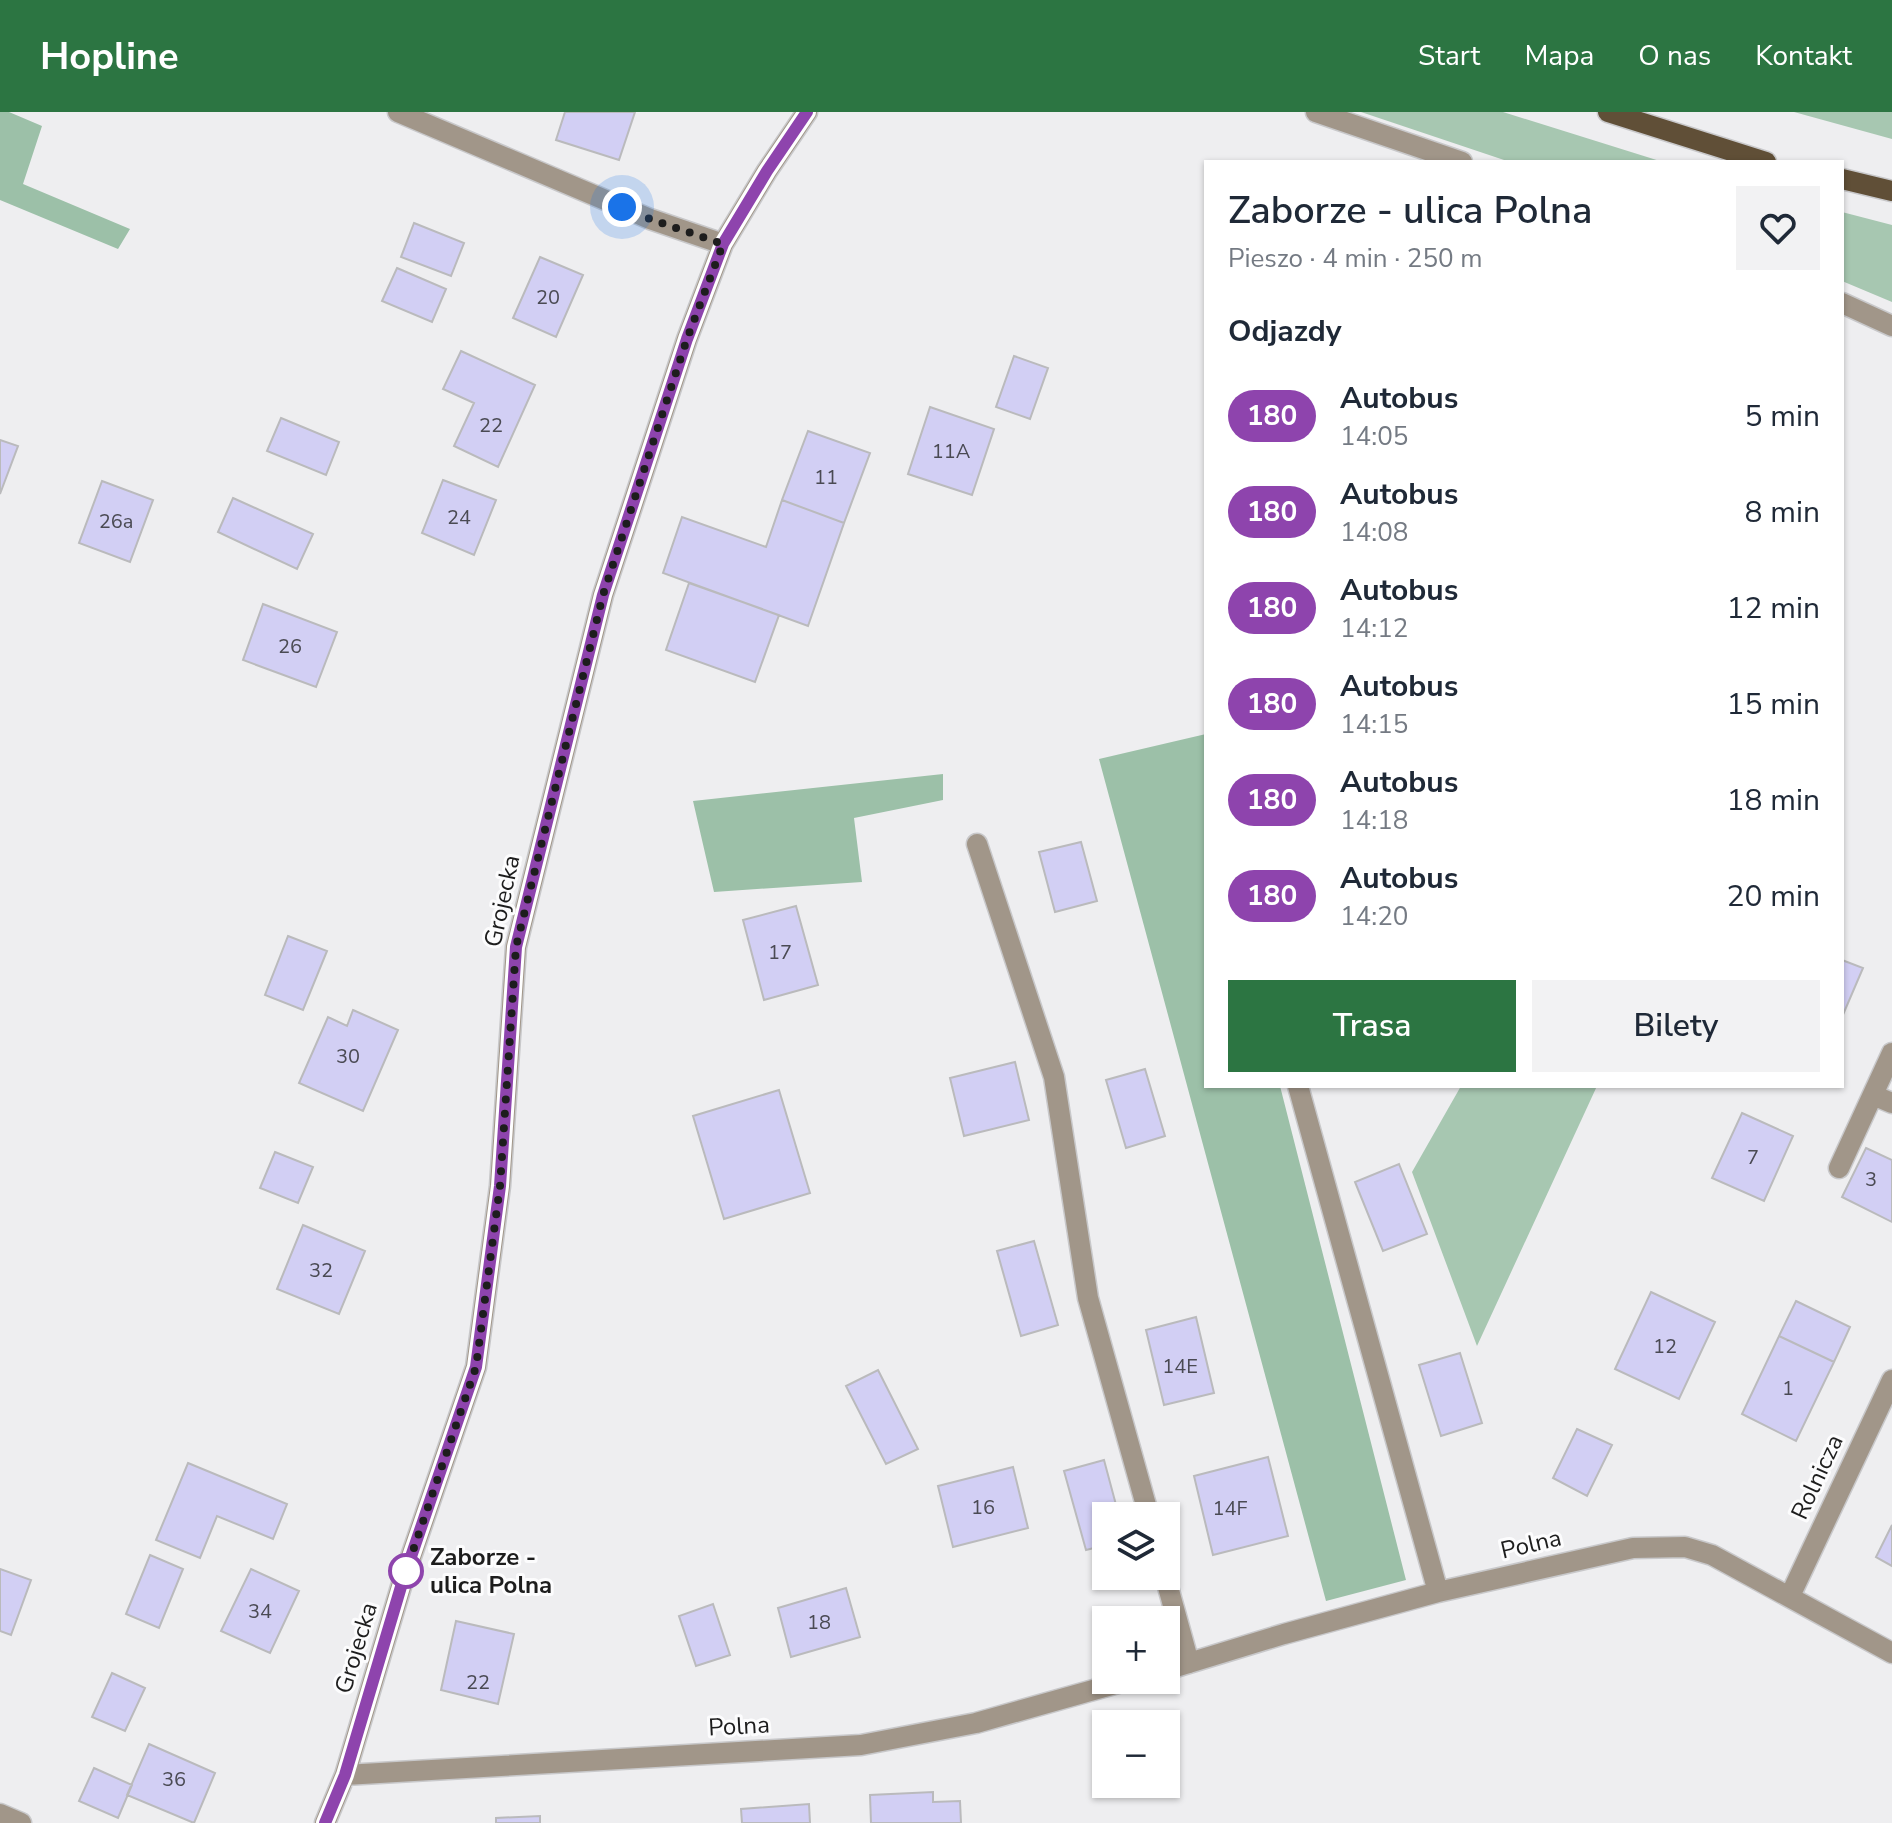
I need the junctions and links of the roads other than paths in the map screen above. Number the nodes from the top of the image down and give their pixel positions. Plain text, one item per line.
1 (398, 112) edge
2 (807, 112) edge
3 (1316, 112) edge
4 (1608, 112) edge
5 (1456, 160) edge
6 (1760, 160) edge
7 (1844, 179) edge
8 (1892, 191) edge
9 (723, 244) junction
10 (1844, 304) edge
11 (1892, 326) edge
12 (977, 844) dead end
13 (1892, 1053) edge
14 (1299, 1088) edge
15 (1882, 1099) edge
16 (1839, 1168) dead end
17 (1892, 1380) edge
18 (1145, 1502) edge
19 (1169, 1590) edge
20 (1438, 1592) junction
21 (1790, 1596) junction
22 (1892, 1653) edge
23 (1189, 1663) junction
24 (1180, 1666) edge
25 (1092, 1690) edge
26 (345, 1775) junction
27 (0, 1814) edge
28 (21, 1823) edge
29 (325, 1823) edge

1 - 9 street
2 - 9 street, Grojecka
3 - 5 street
4 - 6 main road
7 - 8 main road
9 - 26 street, Grojecka
10 - 11 street
12 - 18 street
13 - 15 street
14 - 20 street
15 - 16 street
17 - 21 street, Rolnicza
19 - 23 street
20 - 21 street, Polna
20 - 23 street, Polna
21 - 22 street, Polna
23 - 24 street, Polna
25 - 26 street, Polna
26 - 29 street, Grojecka
27 - 28 street

